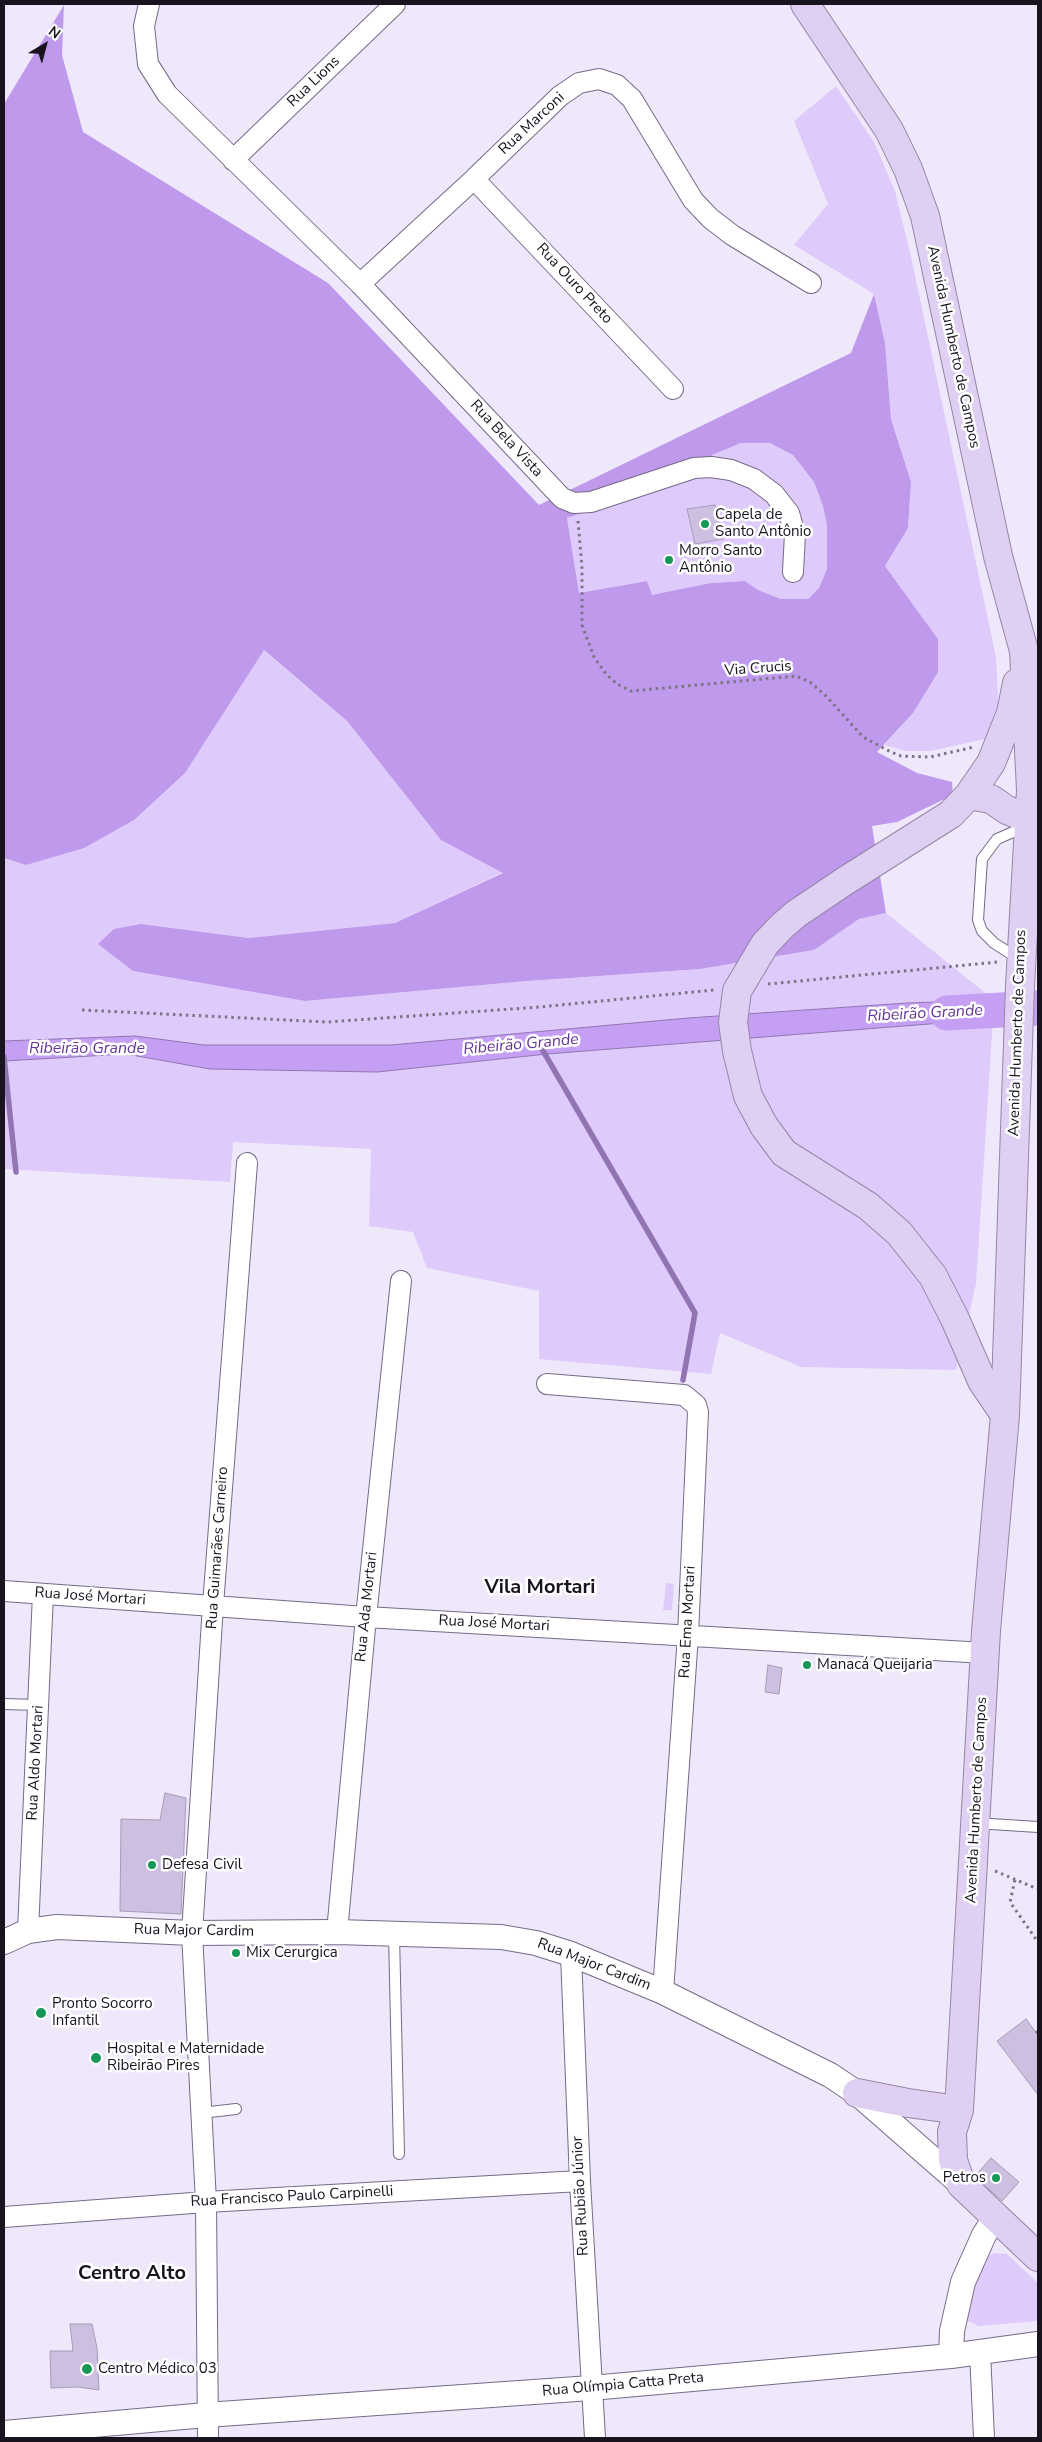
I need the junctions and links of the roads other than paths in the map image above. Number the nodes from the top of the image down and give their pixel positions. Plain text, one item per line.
1 (149, 4) edge
2 (395, 4) edge
3 (792, 4) edge
4 (805, 4) edge
5 (843, 58) junction
6 (232, 160) junction
7 (474, 179) junction
8 (811, 283) dead end
9 (360, 284) junction
10 (673, 390) dead end
11 (792, 572) dead end
12 (1024, 652) junction
13 (969, 795) junction
14 (1029, 822) junction
15 (1020, 973) junction
16 (247, 1163) dead end
17 (401, 1281) dead end
18 (547, 1384) dead end
19 (1005, 1415) junction
20 (4, 1592) edge
21 (43, 1594) junction
22 (213, 1605) junction
23 (366, 1617) junction
24 (688, 1635) junction
25 (985, 1653) junction
26 (4, 1704) edge
27 (38, 1705) junction
28 (974, 1823) junction
29 (1038, 1827) edge
30 (28, 1931) junction
31 (337, 1932) junction
32 (192, 1933) junction
33 (394, 1935) junction
34 (4, 1942) edge
35 (570, 1954) junction
36 (663, 1992) junction
37 (856, 2093) junction
38 (236, 2109) dead end
39 (959, 2110) junction
40 (201, 2113) junction
41 (399, 2154) dead end
42 (580, 2181) junction
43 (961, 2184) junction
44 (206, 2202) junction
45 (4, 2217) edge
46 (995, 2218) junction
47 (1038, 2257) edge
48 (1038, 2344) edge
49 (980, 2352) junction
50 (952, 2356) junction
51 (591, 2388) junction
52 (207, 2427) edge
53 (4, 2433) edge
54 (65, 2433) edge
55 (595, 2438) edge
56 (984, 2438) edge

1 - 6 street, Rua Bela Vista
2 - 6 street, Rua Lions
3 - 5 highway, Avenida Humberto de Campos
4 - 5 highway, Avenida Humberto de Campos
5 - 12 highway, Avenida Humberto de Campos
6 - 9 street, Rua Bela Vista
7 - 8 street, Rua Marconi
7 - 9 street, Rua Marconi
7 - 10 street, Rua Ouro Preto
9 - 11 street, Rua Bela Vista
12 - 13 highway, Avenida Humberto de Campos
12 - 14 highway, Avenida Humberto de Campos
13 - 14 highway
13 - 19 highway, Avenida Humberto de Campos
14 - 15 highway, Avenida Humberto de Campos
14 - 15 lane
15 - 19 highway, Avenida Humberto de Campos
16 - 22 street, Rua Guimarães Carneiro
17 - 23 street, Rua Ada Mortari
18 - 24 street, Rua Ema Mortari
19 - 25 highway, Avenida Humberto de Campos
20 - 21 street, Rua José Mortari
21 - 22 street, Rua José Mortari
21 - 27 street, Rua Aldo Mortari
22 - 23 street, Rua José Mortari
22 - 32 street, Rua Guimarães Carneiro
23 - 24 street, Rua José Mortari
23 - 31 street, Rua Ada Mortari
24 - 25 street, Rua José Mortari
24 - 36 street, Rua Ema Mortari
25 - 28 highway, Avenida Humberto de Campos
26 - 27 lane
27 - 30 street, Rua Aldo Mortari
28 - 29 lane
28 - 39 highway, Avenida Humberto de Campos
30 - 32 street, Rua Major Cardim
30 - 34 street, Rua Major Cardim
31 - 32 street, Rua Major Cardim
31 - 33 street, Rua Major Cardim
32 - 40 street, Rua Guimarães Carneiro
33 - 35 street, Rua Major Cardim
33 - 41 lane
35 - 36 street, Rua Major Cardim
35 - 42 street, Rua Rubião Júnior
36 - 37 street, Rua Major Cardim
37 - 39 highway
37 - 43 street, Rua Major Cardim
38 - 40 lane
39 - 43 highway, Avenida Humberto de Campos
40 - 44 street, Rua Guimarães Carneiro
42 - 44 street, Rua Francisco Paulo Carpinelli
42 - 51 street, Rua Rubião Júnior
43 - 46 highway, Rua Major Cardim
44 - 45 street, Rua Francisco Paulo Carpinelli
44 - 52 street, Rua Guimarães Carneiro
46 - 47 highway, Rua Major Cardim
46 - 50 street
48 - 49 street, Rua Olímpia Catta Preta
49 - 50 street, Rua Olímpia Catta Preta
49 - 56 street
50 - 51 street, Rua Olímpia Catta Preta
51 - 52 street, Rua Olímpia Catta Preta
51 - 55 street, Rua Rubião Júnior
52 - 54 street, Rua Olímpia Catta Preta
53 - 54 street, Rua Olímpia Catta Preta

